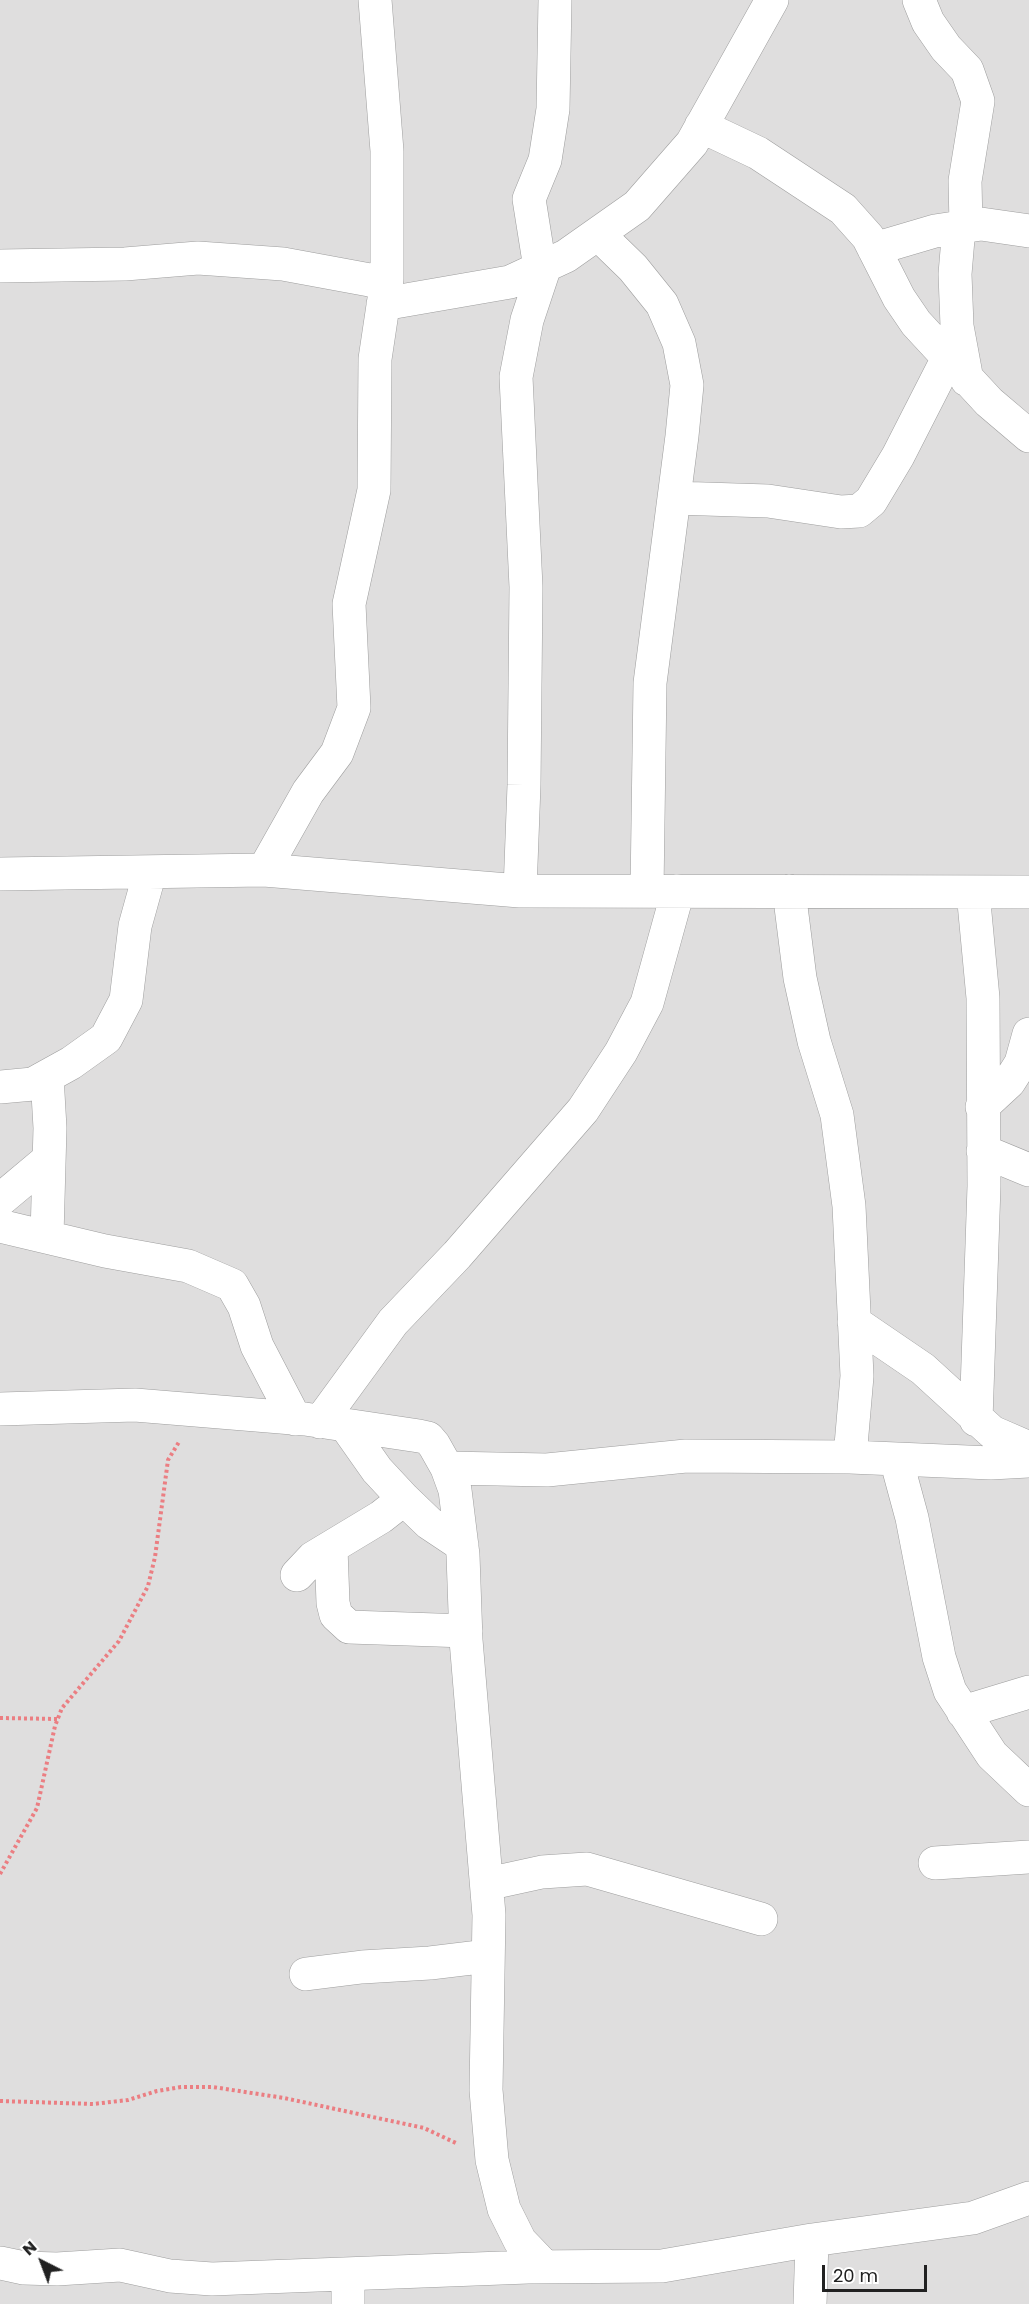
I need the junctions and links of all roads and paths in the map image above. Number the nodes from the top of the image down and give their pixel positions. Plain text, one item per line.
1 (375, 0) edge
2 (555, 0) edge
3 (772, 0) edge
4 (919, 0) edge
5 (701, 126) junction
6 (963, 227) junction
7 (1029, 231) edge
8 (598, 234) junction
9 (874, 249) junction
10 (0, 266) edge
11 (542, 267) junction
12 (385, 294) junction
13 (995, 400) edge
14 (926, 404) junction
15 (674, 498) junction
16 (264, 870) junction
17 (150, 872) junction
18 (0, 874) edge
19 (519, 891) junction
20 (663, 891) junction
21 (789, 891) junction
22 (973, 892) junction
23 (1029, 892) edge
24 (1029, 1034) edge
25 (47, 1076) junction
26 (0, 1087) edge
27 (982, 1107) junction
28 (983, 1151) junction
29 (49, 1159) junction
30 (1029, 1170) edge
31 (0, 1200) edge
32 (0, 1226) edge
33 (47, 1236) junction
34 (854, 1322) junction
35 (0, 1409) edge
36 (198, 1410) junction
37 (976, 1420) junction
38 (320, 1422) junction
39 (1029, 1448) edge
40 (850, 1457) junction
41 (896, 1459) junction
42 (1029, 1461) edge
43 (447, 1468) junction
44 (405, 1499) junction
45 (462, 1545) junction
46 (331, 1548) junction
47 (297, 1575) dead end
48 (466, 1631) junction
49 (1029, 1692) edge
50 (963, 1712) junction
51 (0, 1718) edge
52 (58, 1719) junction
53 (1029, 1790) edge
54 (1029, 1857) edge
55 (935, 1863) dead end
56 (0, 1874) edge
57 (487, 1884) junction
58 (761, 1919) dead end
59 (488, 1956) junction
60 (306, 1974) dead end
61 (0, 2101) edge
62 (492, 2160) junction
63 (1029, 2198) edge
64 (812, 2240) junction
65 (3, 2265) edge
66 (545, 2267) junction
67 (348, 2289) edge
68 (810, 2304) edge

1 - 12 street
2 - 11 street
3 - 5 street
4 - 6 street
5 - 8 street
5 - 9 street
6 - 7 street
6 - 9 street
6 - 13 street
8 - 11 street
8 - 15 street
9 - 13 street
10 - 12 street
11 - 12 street
11 - 19 street
12 - 16 street
13 - 14 street
13 - 14 street
14 - 15 street
15 - 20 street
16 - 17 street
16 - 19 street
17 - 18 street
17 - 25 street
19 - 20 street
20 - 21 street
20 - 38 street
21 - 22 street
21 - 34 street
22 - 23 street
22 - 27 street
24 - 27 street
25 - 26 street
25 - 29 street
27 - 28 street
28 - 30 street
28 - 37 street
29 - 31 street
29 - 33 street
32 - 33 street
33 - 38 street
34 - 37 street
34 - 40 street
35 - 36 street
36 - 38 street
36 - 52 path
37 - 39 street
38 - 43 street
38 - 44 street
40 - 41 street
40 - 43 street
41 - 42 street
41 - 50 street
43 - 45 street
44 - 45 street
44 - 46 street
45 - 48 street
46 - 47 street
46 - 48 street
48 - 57 street
49 - 50 street
50 - 53 street
51 - 52 path
52 - 56 path
54 - 55 street
57 - 58 street
57 - 59 street
59 - 60 street
59 - 62 street
61 - 62 path
62 - 66 street
63 - 64 street
64 - 66 street
64 - 68 street
65 - 67 street
66 - 67 street

